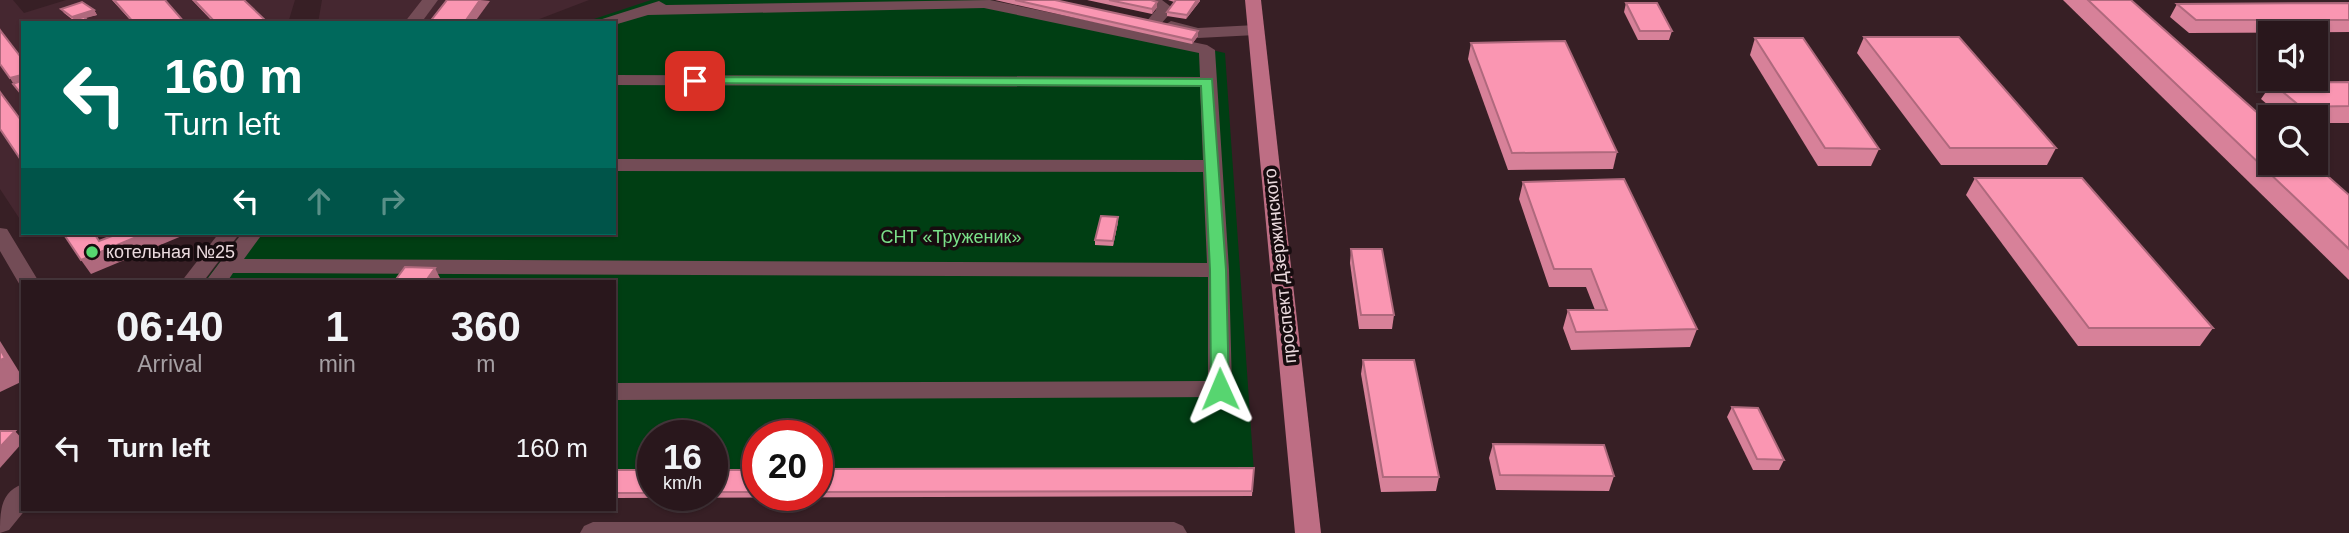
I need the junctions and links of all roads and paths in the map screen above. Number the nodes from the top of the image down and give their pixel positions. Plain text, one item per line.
1 (430, 0) edge
2 (678, 0) edge
3 (1049, 0) edge
4 (1151, 0) edge
5 (1253, 0) edge
6 (977, 2) edge
7 (645, 10) junction
8 (414, 21) edge
9 (610, 21) edge
10 (1154, 22) junction
11 (1256, 30) junction
12 (616, 80) edge
13 (1207, 82) junction
14 (616, 165) edge
15 (1212, 166) junction
16 (0, 234) edge
17 (228, 235) edge
18 (251, 235) edge
19 (1218, 270) junction
20 (221, 274) edge
21 (28, 280) edge
22 (193, 280) edge
23 (616, 392) edge
24 (21, 497) edge
25 (21, 509) edge
26 (0, 525) edge
27 (593, 533) edge
28 (1174, 533) edge
29 (1308, 533) edge

1 - 8 street
2 - 7 street
3 - 10 street
4 - 10 street
5 - 11 main road, проспект Дзержинского
6 - 7 street
6 - 13 street
7 - 9 street
10 - 11 street
11 - 29 main road, проспект Дзержинского
12 - 13 street
13 - 15 street
14 - 15 street
15 - 19 street
16 - 21 street
17 - 22 street
18 - 20 street
19 - 20 street
19 - 23 street
24 - 26 street
25 - 26 street
27 - 28 street

